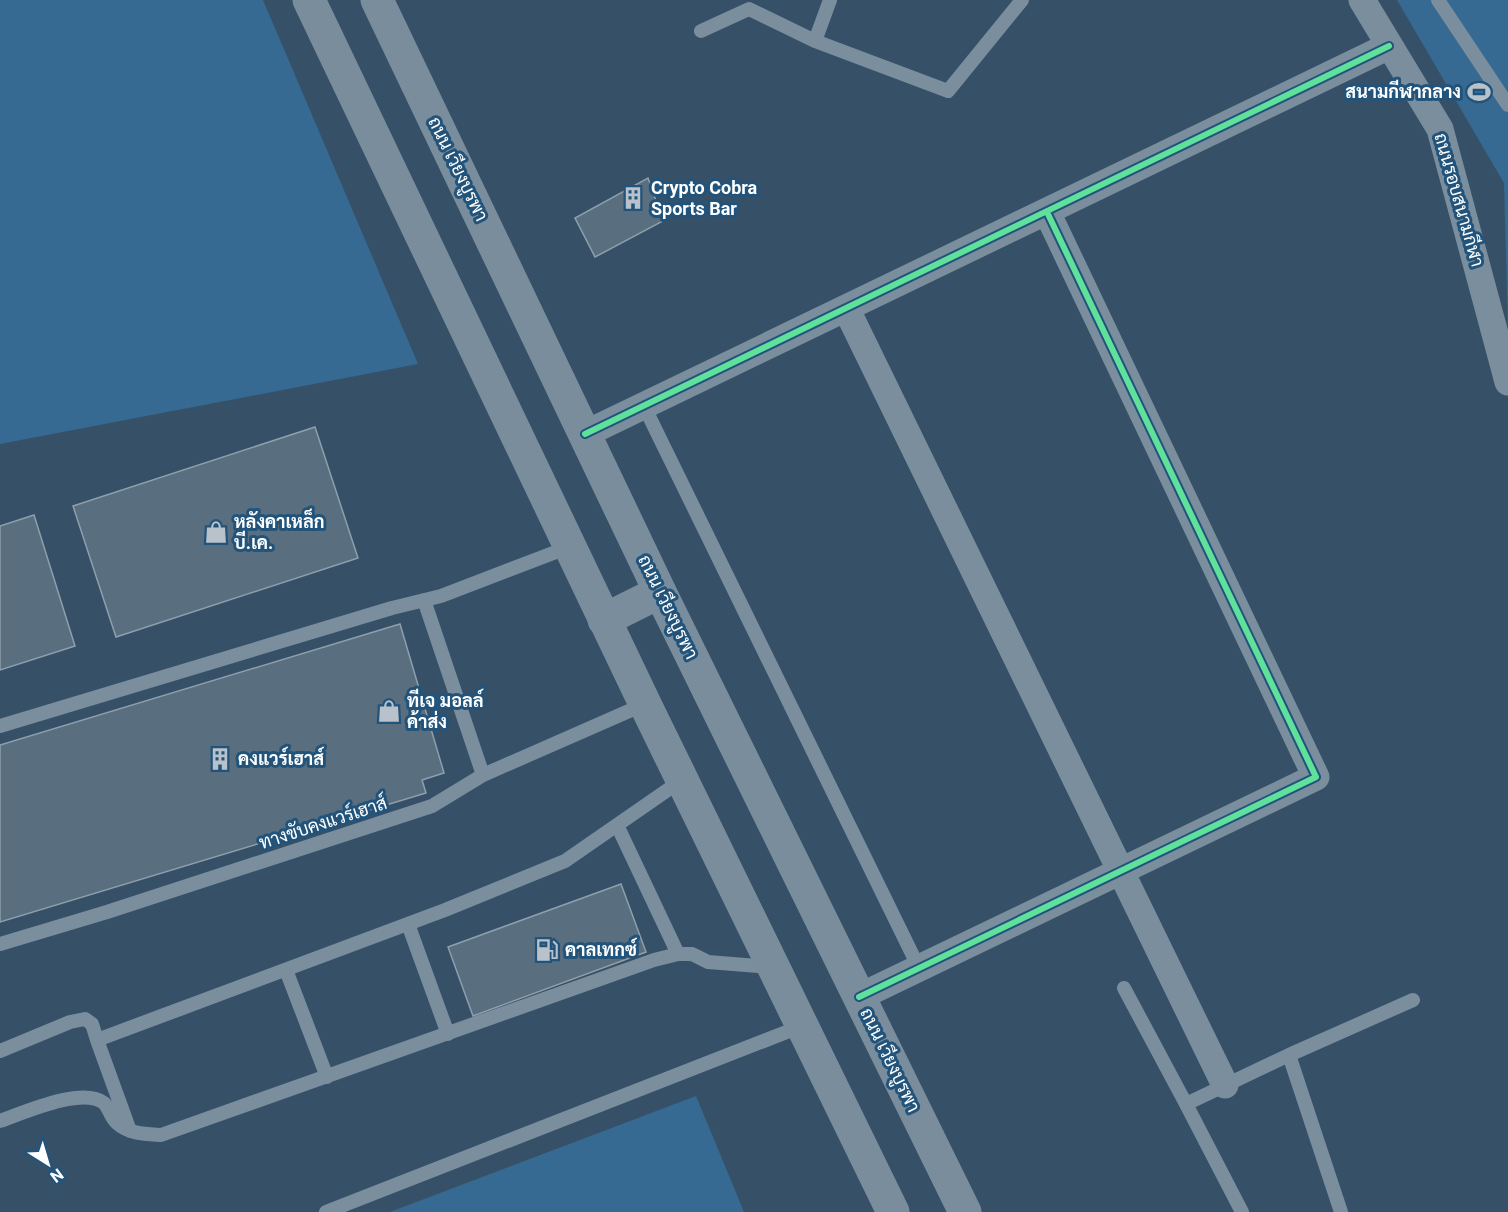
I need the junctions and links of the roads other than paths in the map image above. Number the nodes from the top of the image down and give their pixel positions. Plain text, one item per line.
1 (309, 0) edge
2 (377, 0) edge
3 (830, 0) edge
4 (1022, 0) edge
5 (1362, 0) edge
6 (1438, 0) edge
7 (701, 32) dead end
8 (815, 41) junction
9 (1389, 46) junction
10 (1508, 105) edge
11 (1047, 212) junction
12 (846, 308) junction
13 (1508, 382) edge
14 (644, 406) junction
15 (585, 434) junction
16 (569, 547) junction
17 (660, 592) junction
18 (424, 600) junction
19 (604, 620) junction
20 (645, 704) junction
21 (0, 726) edge
22 (483, 775) junction
23 (682, 780) junction
24 (617, 825) junction
25 (1120, 871) junction
26 (408, 924) junction
27 (0, 944) edge
28 (678, 954) junction
29 (773, 967) junction
30 (919, 968) junction
31 (286, 970) junction
32 (1124, 988) dead end
33 (859, 997) junction
34 (1413, 1000) dead end
35 (802, 1026) junction
36 (448, 1034) junction
37 (97, 1040) junction
38 (0, 1051) edge
39 (1289, 1055) junction
40 (327, 1077) junction
41 (1225, 1085) junction
42 (1186, 1104) junction
43 (0, 1121) edge
44 (130, 1131) junction
45 (326, 1212) edge
46 (893, 1212) edge
47 (965, 1212) edge
48 (1242, 1212) edge
49 (1341, 1212) edge

1 - 16 main road
2 - 15 main road, ถนน เวียงบูรพา
3 - 8 lane
4 - 8 lane
5 - 9 street, ถนนรอบสนามกีฬา
6 - 10 lane
7 - 8 lane
9 - 11 street
9 - 13 street, ถนนรอบสนามกีฬา
11 - 12 street
11 - 25 street
12 - 14 street
12 - 25 street
14 - 15 street
14 - 30 lane
15 - 17 main road, ถนน เวียงบูรพา
16 - 18 lane
16 - 19 main road
17 - 19 main road
17 - 33 main road, ถนน เวียงบูรพา
18 - 21 lane
18 - 22 lane
19 - 20 main road
20 - 22 lane, ทางขับคงแวร์เฮาส์
20 - 23 main road
22 - 27 lane, ทางขับคงแวร์เฮาส์
23 - 24 lane
23 - 29 main road
24 - 26 lane
24 - 28 lane
25 - 30 street
25 - 41 street
26 - 31 lane
26 - 36 lane
28 - 29 lane
28 - 36 lane
29 - 35 main road
30 - 33 street
31 - 37 lane
31 - 40 lane
32 - 42 lane
33 - 47 main road, ถนน เวียงบูรพา
34 - 39 lane
35 - 45 lane
35 - 46 main road
36 - 40 lane
37 - 38 lane
37 - 44 lane
39 - 41 lane
39 - 49 lane
40 - 44 lane
41 - 42 lane
42 - 48 lane
43 - 44 lane

